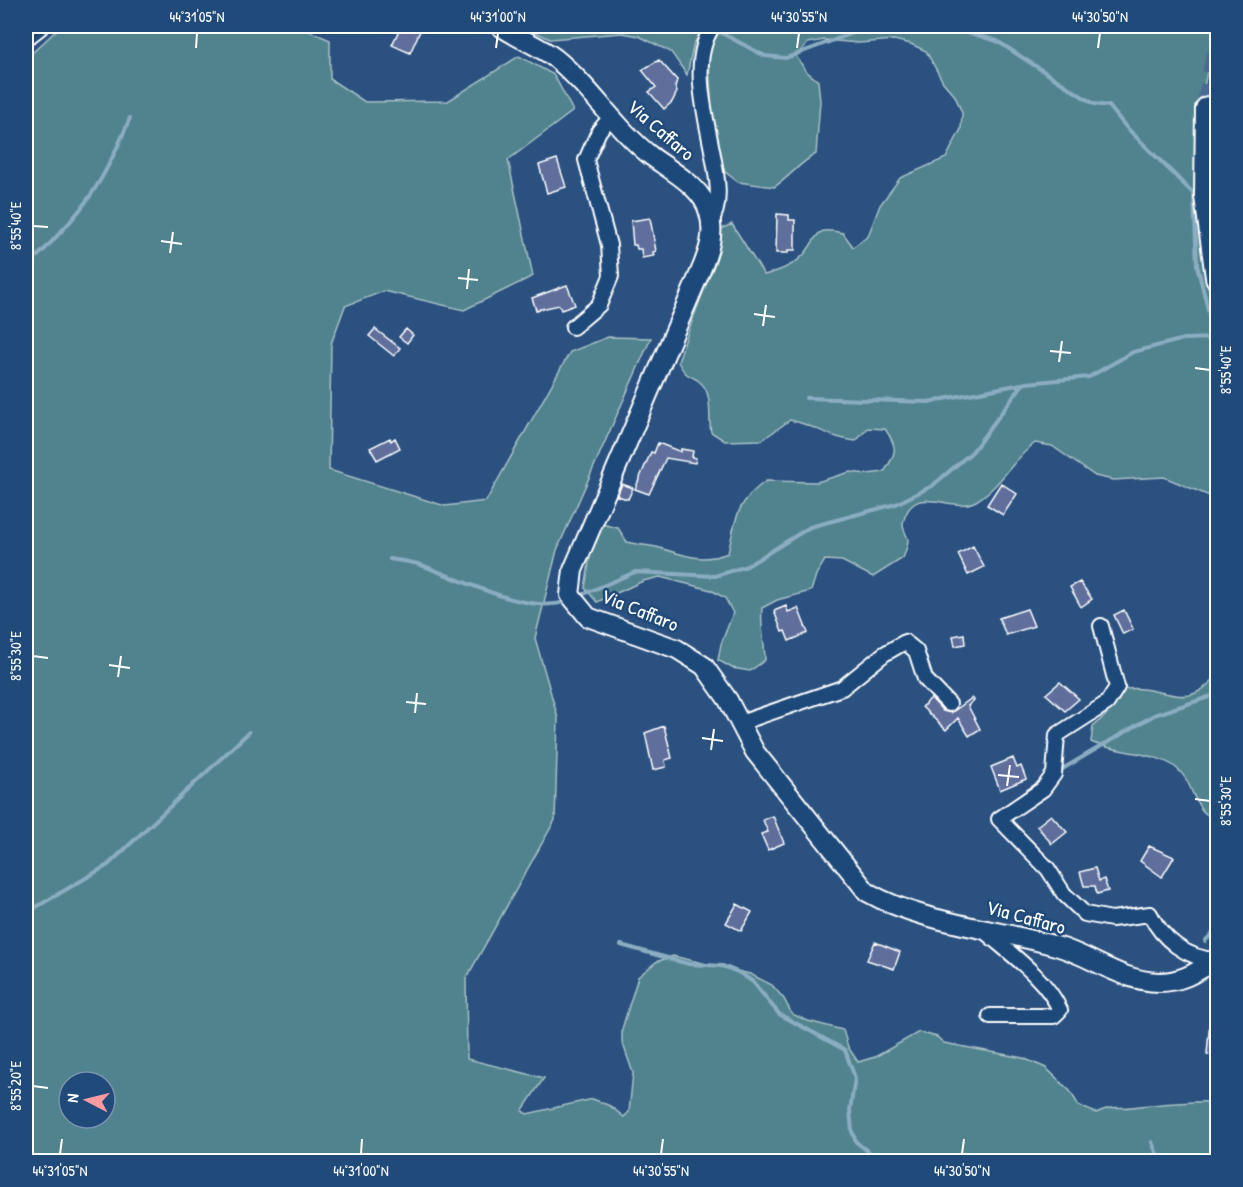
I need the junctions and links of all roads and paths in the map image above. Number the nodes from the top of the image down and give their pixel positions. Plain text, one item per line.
1 (39, 26) edge
2 (500, 26) edge
3 (713, 26) edge
4 (26, 36) edge
5 (1208, 110) tunnel mouth
6 (611, 117) junction
7 (710, 222) junction
8 (1218, 277) edge
9 (573, 327) dead end
10 (1101, 626) dead end
11 (949, 704) dead end
12 (740, 723) junction
13 (980, 928) junction
14 (1217, 960) edge
15 (990, 1017) dead end

1 - 4 street
2 - 6 street, Via Caffaro
3 - 7 street
5 - 8 highway
6 - 7 street, Via Caffaro
6 - 9 street
7 - 12 street, Via Caffaro
10 - 14 street
11 - 12 street
12 - 13 street, Via Caffaro
13 - 14 street, Via Caffaro
13 - 15 street

